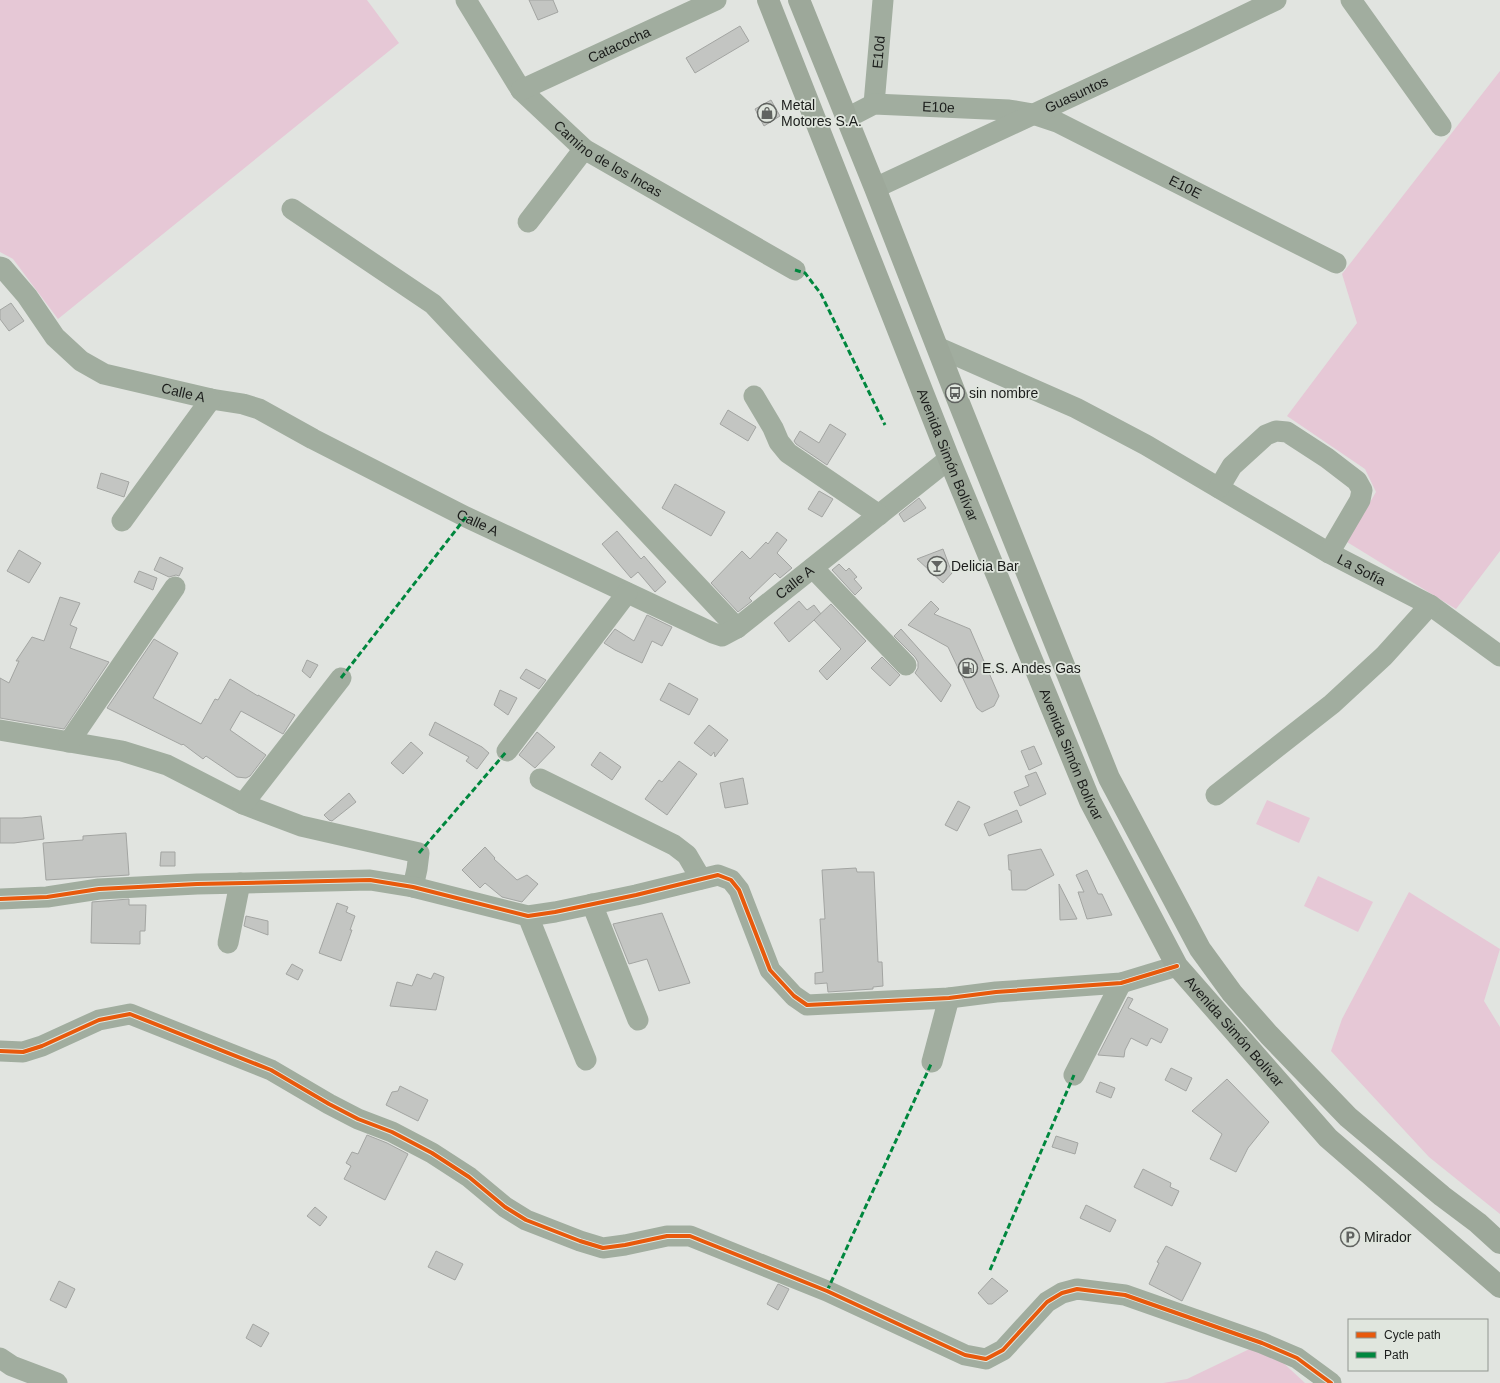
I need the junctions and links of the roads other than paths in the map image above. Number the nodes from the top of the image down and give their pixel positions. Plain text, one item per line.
1 (466, 0) edge
2 (716, 0) edge
3 (768, 0) edge
4 (799, 0) edge
5 (883, 0) edge
6 (1276, 0) edge
7 (1351, 0) edge
8 (521, 90) junction
9 (874, 104) junction
10 (1033, 114) junction
11 (847, 118) junction
12 (1441, 126) dead end
13 (584, 149) junction
14 (875, 188) junction
15 (292, 209) dead end
16 (528, 222) dead end
17 (1336, 263) dead end
18 (0, 267) edge
19 (795, 270) dead end
20 (938, 347) junction
21 (754, 396) dead end
22 (211, 399) junction
23 (948, 460) junction
24 (1219, 488) junction
25 (879, 515) junction
26 (122, 521) dead end
27 (1329, 553) junction
28 (813, 568) junction
29 (175, 587) dead end
30 (627, 593) junction
31 (1430, 605) junction
32 (737, 628) junction
33 (1500, 656) edge
34 (906, 665) dead end
35 (341, 678) dead end
36 (0, 730) edge
37 (69, 742) junction
38 (507, 751) dead end
39 (540, 779) dead end
40 (1216, 795) dead end
41 (243, 804) junction
42 (701, 879) junction
43 (240, 883) junction
44 (413, 887) junction
45 (0, 898) edge
46 (592, 904) junction
47 (528, 916) junction
48 (228, 943) dead end
49 (1177, 966) junction
50 (1121, 983) junction
51 (949, 998) junction
52 (638, 1020) dead end
53 (0, 1052) edge
54 (586, 1060) dead end
55 (932, 1062) dead end
56 (1074, 1075) dead end
57 (1500, 1243) edge
58 (1500, 1287) edge
59 (0, 1358) edge
60 (57, 1383) edge
61 (1331, 1383) edge

1 - 8 street, Camino de los Incas
2 - 8 street, Catacocha
3 - 23 highway, Avenida Simón Bolívar
4 - 11 highway, Avenida Simón Bolívar
5 - 9 street, E10d
6 - 10 street, Guasuntos
7 - 12 street
8 - 13 street, Camino de los Incas
9 - 10 street, E10e
9 - 11 street, E10e
10 - 14 street, Guasuntos
10 - 17 street, E10E
11 - 14 highway, Avenida Simón Bolívar
13 - 16 street
13 - 19 street, Camino de los Incas
14 - 20 highway, Avenida Simón Bolívar
15 - 32 street
18 - 22 street, Calle A
20 - 24 street, La Sofía
20 - 57 highway, Avenida Simón Bolívar
21 - 25 street
22 - 26 street
22 - 30 street, Calle A
23 - 25 street, Calle A
23 - 49 highway, Avenida Simón Bolívar
24 - 27 street, La Sofía
24 - 27 street
25 - 28 street, Calle A
27 - 31 street, La Sofía
28 - 32 street, Calle A
28 - 34 street
29 - 37 street
30 - 32 street, Calle A
30 - 38 street
31 - 33 street, La Sofía
31 - 40 street
35 - 41 street
36 - 37 street
37 - 41 street
39 - 42 street
41 - 44 street
42 - 46 street
42 - 51 street
43 - 44 street
43 - 45 street
43 - 48 street
44 - 47 street
46 - 47 street
46 - 52 street
47 - 54 street
49 - 50 street
49 - 58 highway, Avenida Simón Bolívar
50 - 51 street
50 - 56 street
51 - 55 street
53 - 61 street
59 - 60 street

